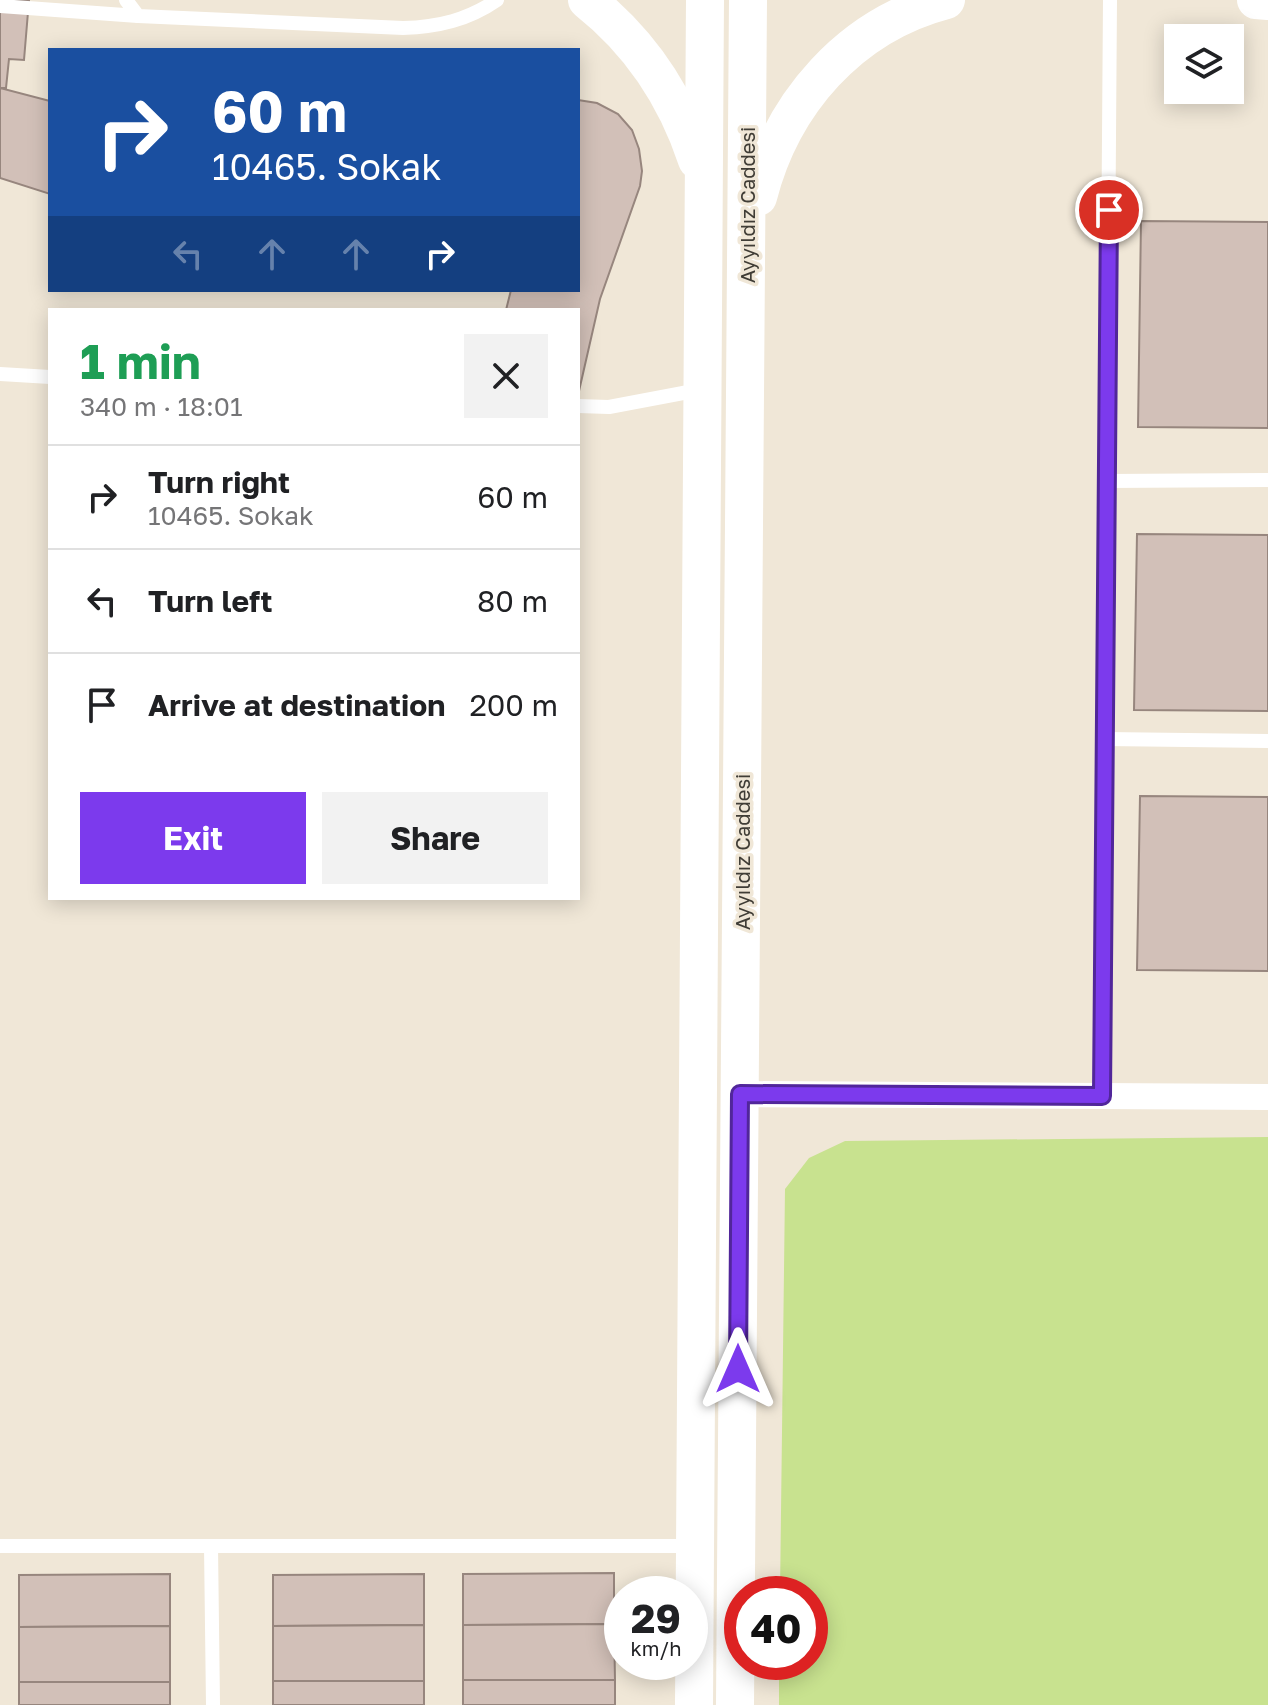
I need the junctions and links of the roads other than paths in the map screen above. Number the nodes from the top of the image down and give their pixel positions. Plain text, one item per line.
1 (126, 0) edge
2 (497, 0) edge
3 (587, 0) edge
4 (705, 0) edge
5 (748, 0) edge
6 (946, 0) edge
7 (1110, 0) edge
8 (1256, 0) edge
9 (1268, 1) edge
10 (0, 6) edge
11 (138, 16) junction
12 (704, 182) junction
13 (746, 243) junction
14 (0, 374) edge
15 (48, 377) edge
16 (703, 389) junction
17 (580, 406) edge
18 (1268, 480) edge
19 (1107, 481) junction
20 (1105, 739) junction
21 (1268, 741) edge
22 (740, 1094) junction
23 (1102, 1096) junction
24 (1268, 1097) edge
25 (0, 1546) edge
26 (211, 1546) junction
27 (696, 1546) junction
28 (213, 1705) edge
29 (694, 1705) edge
30 (735, 1705) edge

1 - 11 lane
2 - 11 lane
3 - 12 street
4 - 12 street, Ayyıldız Caddesi
5 - 13 street, Ayyıldız Caddesi
6 - 13 street
7 - 19 lane
8 - 9 street
10 - 11 lane
12 - 16 street, Ayyıldız Caddesi
13 - 22 street, Ayyıldız Caddesi
14 - 15 lane
16 - 17 lane
16 - 27 street, Ayyıldız Caddesi
18 - 19 lane
19 - 20 lane
20 - 21 lane
20 - 23 lane
22 - 23 street
22 - 30 street, Ayyıldız Caddesi
23 - 24 street
25 - 26 lane
26 - 27 lane
26 - 28 lane
27 - 29 street, Ayyıldız Caddesi

